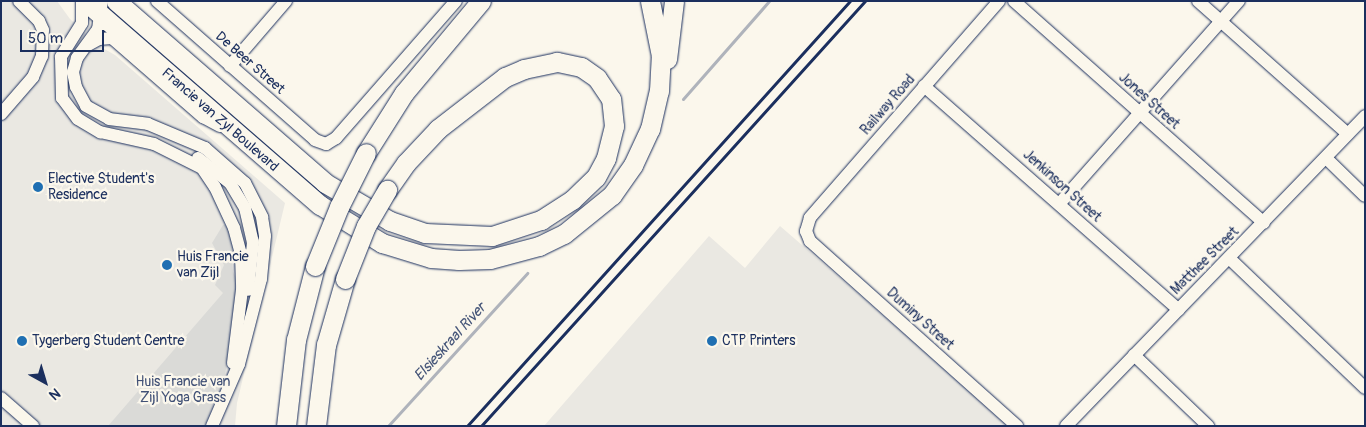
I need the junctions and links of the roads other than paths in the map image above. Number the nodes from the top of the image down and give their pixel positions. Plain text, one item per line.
1 (19, 1) edge
2 (84, 1) edge
3 (116, 1) edge
4 (157, 1) edge
5 (286, 1) edge
6 (456, 1) edge
7 (481, 1) edge
8 (650, 1) edge
9 (674, 1) edge
10 (999, 1) edge
11 (1014, 1) edge
12 (1198, 1) edge
13 (1239, 1) edge
14 (102, 9) edge
15 (132, 15) junction
16 (1221, 22) junction
17 (84, 47) junction
18 (230, 66) junction
19 (660, 78) junction
20 (924, 86) junction
21 (1, 114) edge
22 (1140, 114) junction
23 (1365, 116) edge
24 (78, 119) junction
25 (1348, 134) junction
26 (239, 137) junction
27 (1326, 158) junction
28 (1365, 196) edge
29 (1060, 203) junction
30 (1264, 223) junction
31 (806, 232) joint
32 (1230, 258) junction
33 (1178, 310) junction
34 (1134, 355) junction
35 (232, 378) junction
36 (1365, 388) edge
37 (1, 398) edge
38 (33, 426) edge
39 (212, 426) edge
40 (286, 426) edge
41 (316, 426) edge
42 (1017, 426) edge
43 (1066, 426) edge
44 (1208, 426) edge

1 - 21 street
2 - 14 main road, Francie van Zyl Boulevard
2 - 24 street
3 - 15 main road, Francie van Zyl Boulevard
4 - 18 street, De Beer Street
5 - 18 street
6 - 18 street, De Beer Street
7 - 40 main road, bridge
8 - 19 main road, Francie van Zyl Boulevard
9 - 19 main road
10 - 20 street, Railway Road
11 - 22 street, Jones Street
12 - 16 street
13 - 16 street
14 - 15 street
14 - 17 street
14 - 24 street
14 - 26 main road, Francie van Zyl Boulevard
15 - 41 main road, Francie van Zyl Boulevard, bridge
16 - 22 street
16 - 25 street
17 - 26 street
17 - 35 street
19 - 26 main road, Francie van Zyl Boulevard
20 - 29 street, Jenkinson Street
20 - 31 street, Railway Road
22 - 29 street
22 - 30 street, Jones Street
23 - 25 street, Matthee Street
24 - 35 street
25 - 27 street, Matthee Street
27 - 28 street
27 - 30 street, Matthee Street
29 - 33 street, Jenkinson Street
30 - 32 street, Matthee Street
31 - 42 street, Duminy Street
32 - 33 street, Matthee Street
32 - 36 street
33 - 34 street, Matthee Street
34 - 43 street, Matthee Street
34 - 44 street
35 - 39 street
37 - 38 street

